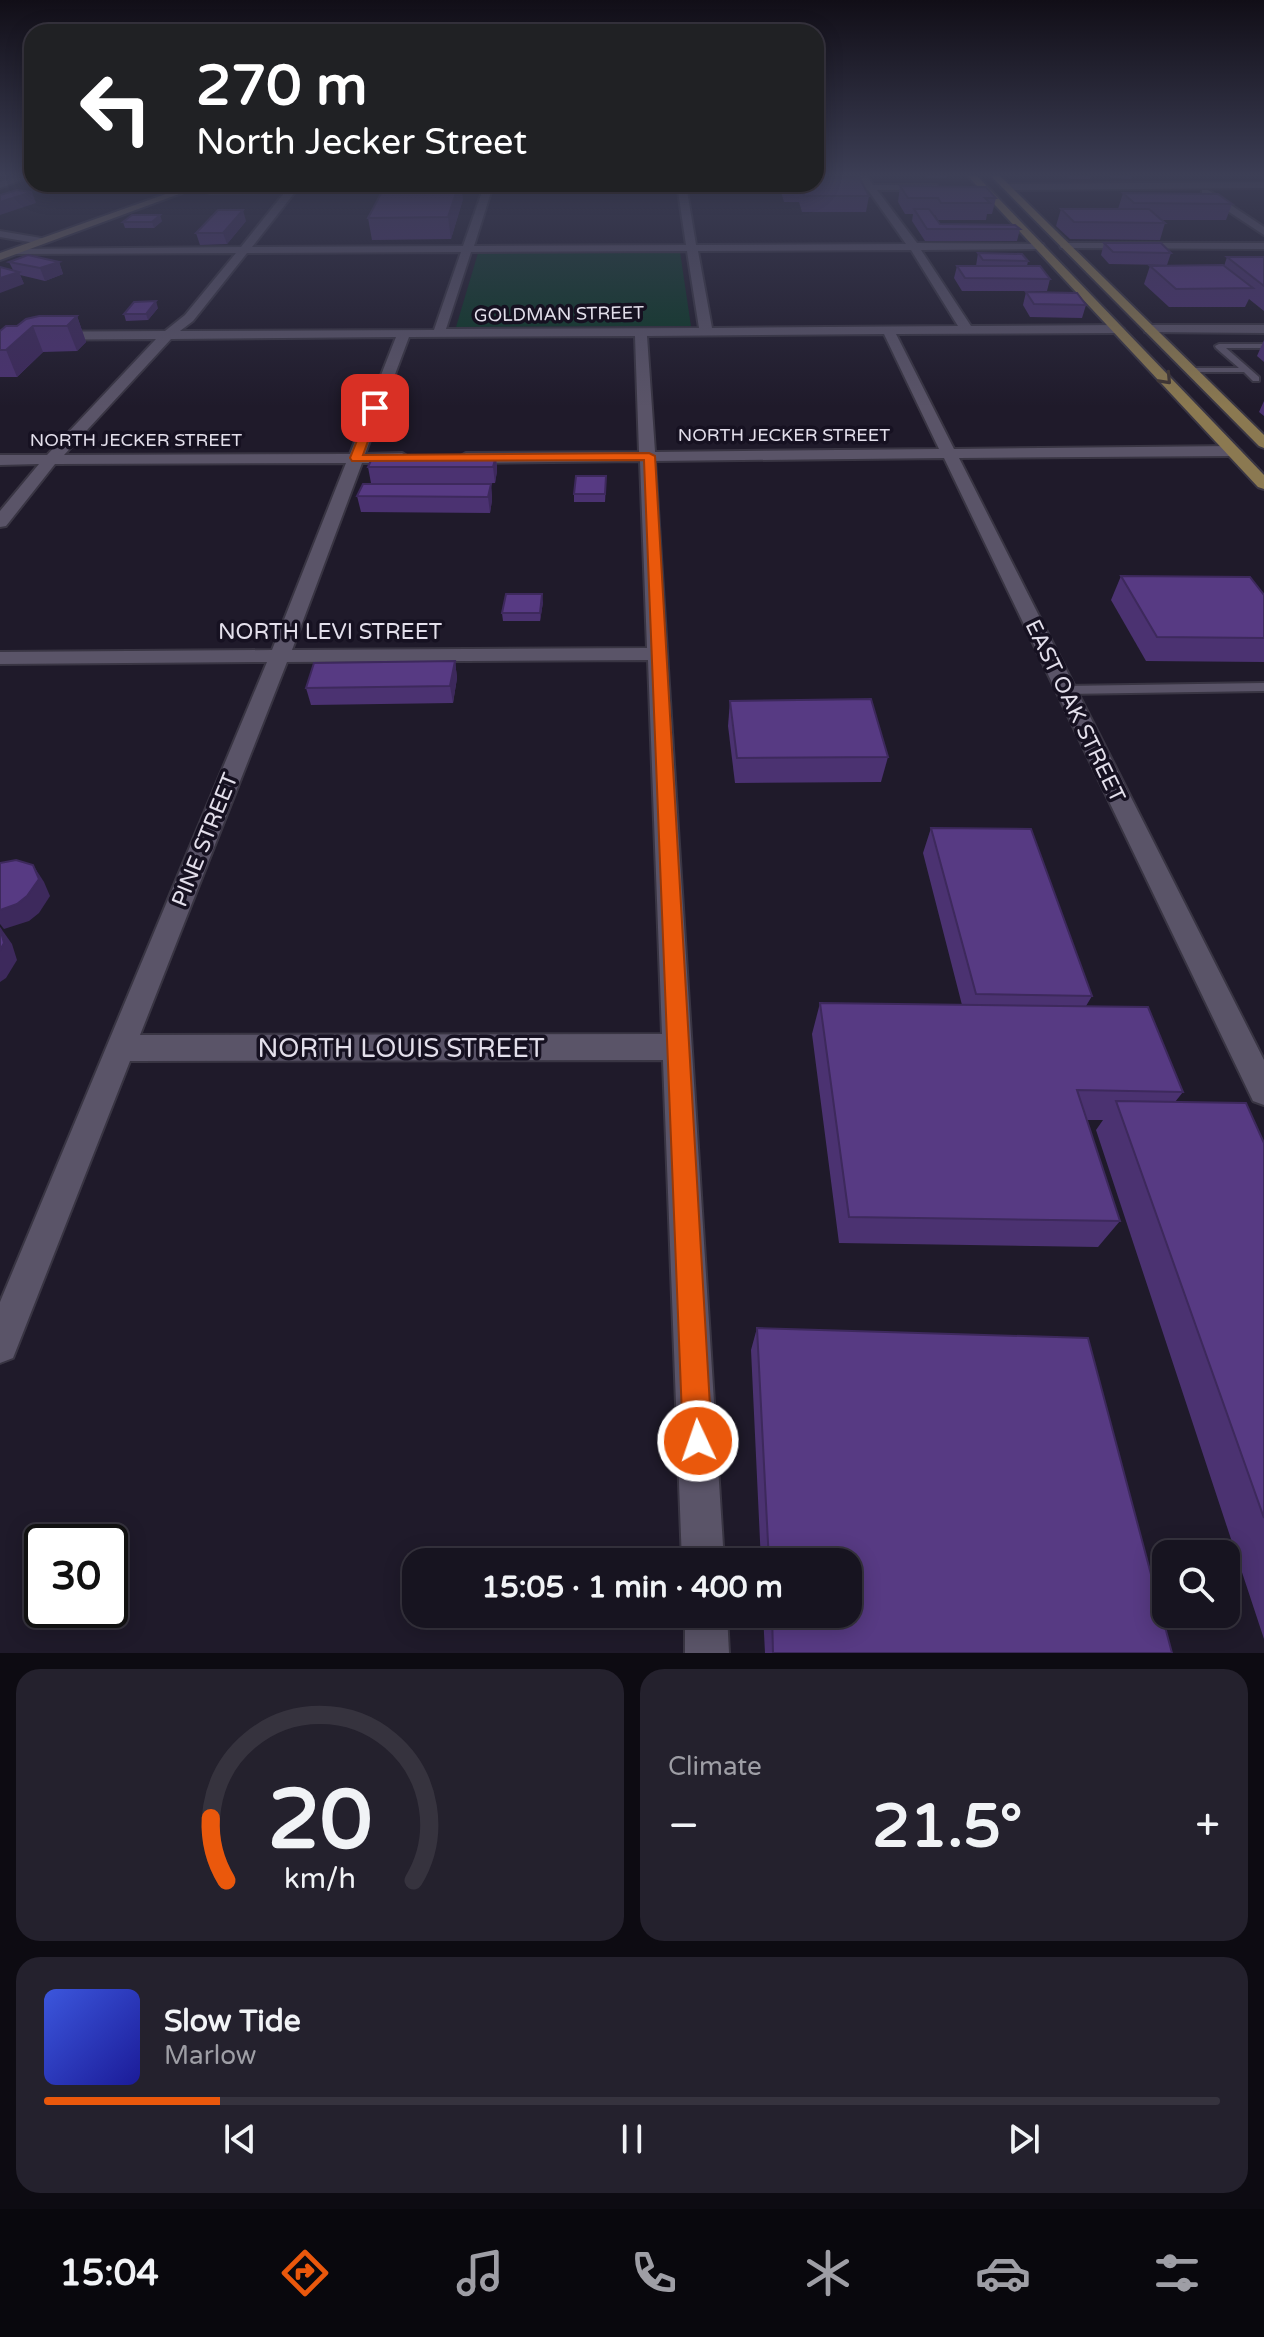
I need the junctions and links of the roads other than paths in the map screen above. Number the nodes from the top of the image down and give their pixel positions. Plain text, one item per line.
1 (239, 252) edge
2 (467, 252) edge
3 (692, 252) edge
4 (917, 252) edge
5 (1045, 252) edge
6 (1071, 252) edge
7 (1093, 302) junction
8 (1118, 329) junction
9 (1149, 329) junction
10 (1264, 329) edge
11 (888, 330) junction
12 (967, 330) junction
13 (641, 331) junction
14 (706, 331) junction
15 (404, 333) junction
16 (439, 333) junction
17 (169, 335) junction
18 (0, 336) edge
19 (1264, 346) edge
20 (1178, 357) junction
21 (1190, 370) junction
22 (1245, 370) junction
23 (1256, 379) dead end
24 (1264, 443) edge
25 (1233, 451) junction
26 (948, 454) junction
27 (649, 456) junction
28 (356, 458) junction
29 (418, 458) edge
30 (448, 458) edge
31 (0, 460) edge
32 (50, 461) junction
33 (1264, 484) edge
34 (0, 522) edge
35 (659, 654) junction
36 (279, 657) junction
37 (0, 658) edge
38 (1264, 687) edge
39 (1065, 690) junction
40 (679, 1047) junction
41 (123, 1048) junction
42 (1264, 1091) edge
43 (0, 1345) edge
44 (702, 1548) edge
45 (706, 1628) edge
46 (707, 1653) edge

1 - 17 street
2 - 16 street
3 - 14 street
4 - 12 street
5 - 7 main road
6 - 9 main road
7 - 8 main road
7 - 9 main road
8 - 12 street, GOLDMAN STREET
8 - 20 main road
8 -> 25 main road
9 - 10 street
9 - 20 main road
11 - 12 street, GOLDMAN STREET
11 - 14 street, GOLDMAN STREET
11 - 26 street, EAST OAK STREET
13 - 14 street, GOLDMAN STREET
13 - 16 street, GOLDMAN STREET
13 - 27 street
15 - 16 street, GOLDMAN STREET
15 - 17 street, GOLDMAN STREET
15 - 28 street, PINE STREET
17 - 18 street, GOLDMAN STREET
17 - 32 street
19 - 22 lane
20 - 21 main road
21 - 22 lane
21 - 24 main road
22 - 23 lane
25 - 26 street, NORTH JECKER STREET
25 - 33 main road
26 - 27 street, NORTH JECKER STREET
26 - 39 street, EAST OAK STREET
27 - 30 street, NORTH JECKER STREET
27 - 35 street
28 - 29 street, NORTH JECKER STREET
28 - 32 street, NORTH JECKER STREET
28 - 36 street, PINE STREET
31 - 32 street, NORTH JECKER STREET
32 - 34 street
35 - 36 street, NORTH LEVI STREET
35 - 40 street
36 - 37 street, NORTH LEVI STREET
36 - 41 street, PINE STREET
38 - 39 lane
39 - 42 street, EAST OAK STREET
40 - 41 street, NORTH LOUIS STREET
40 - 44 street
41 - 43 street, PINE STREET
45 - 46 street

